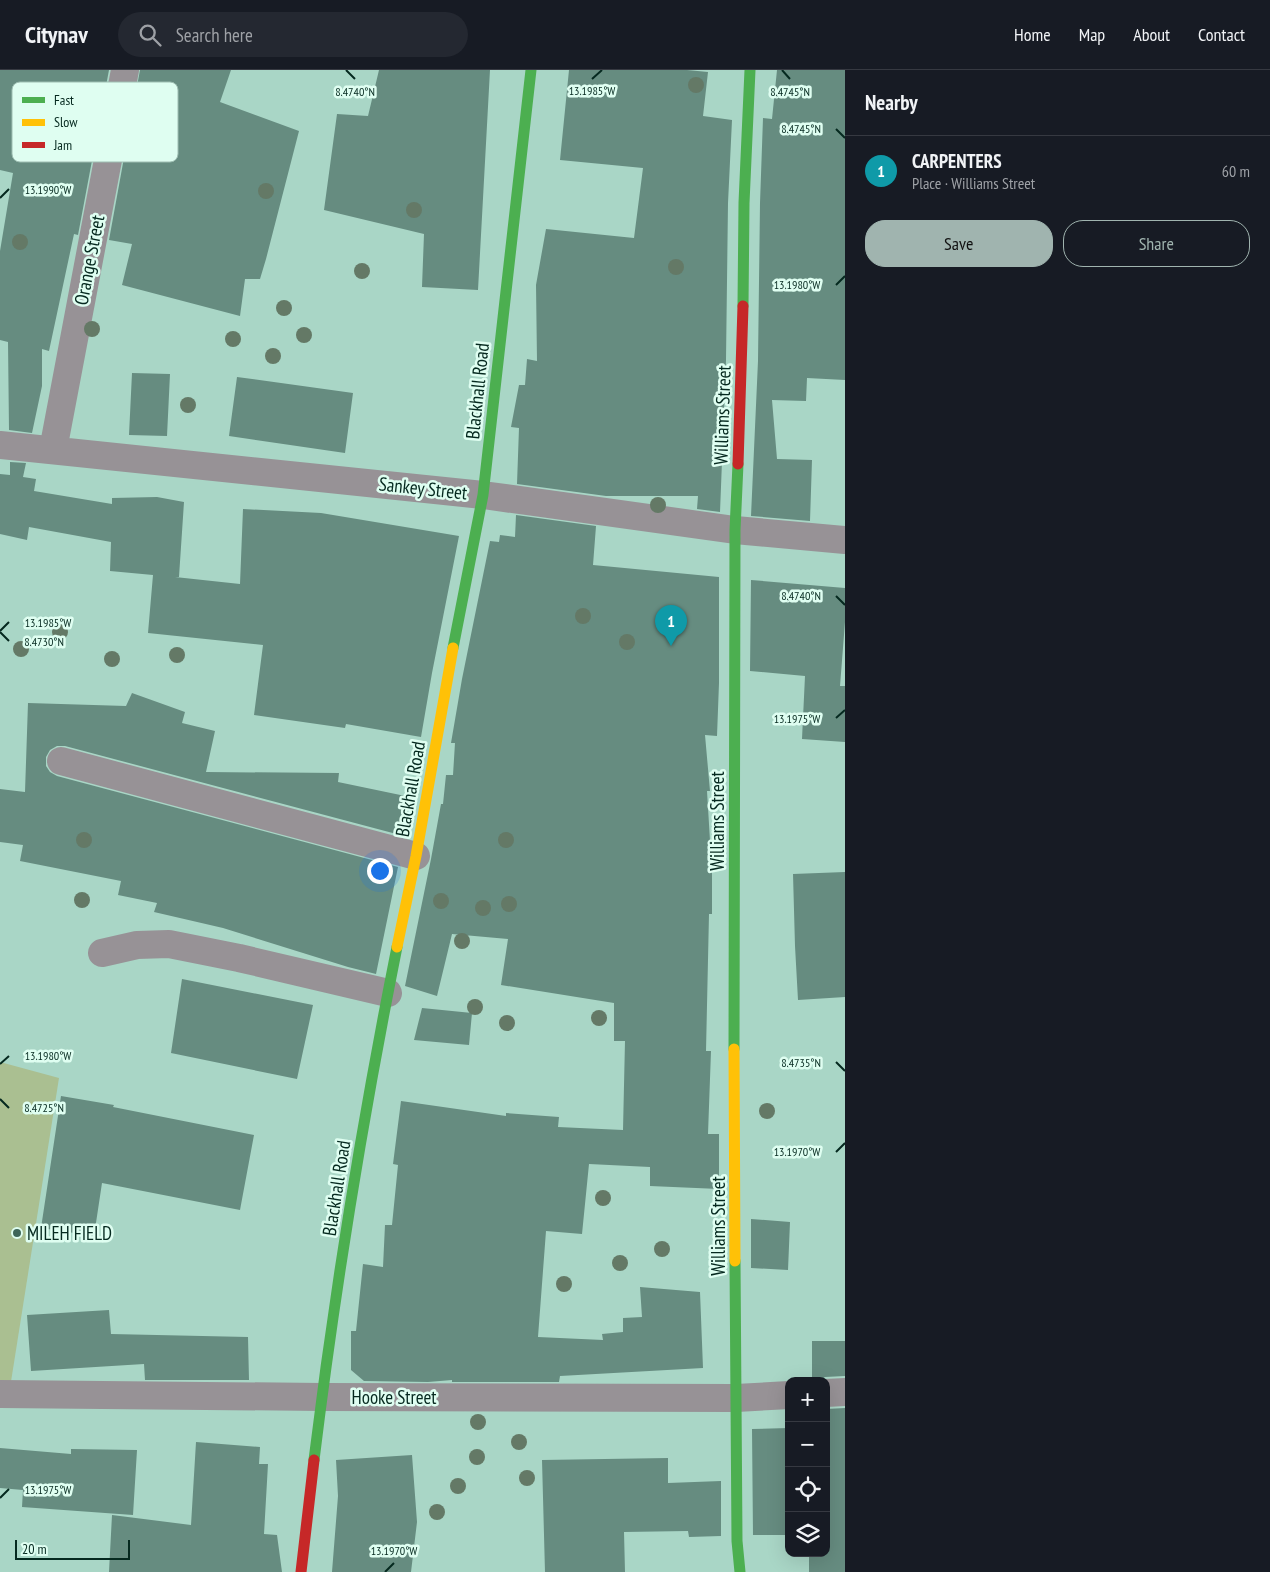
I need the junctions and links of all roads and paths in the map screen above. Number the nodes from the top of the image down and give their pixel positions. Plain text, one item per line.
1 (531, 70) edge
2 (750, 70) edge
3 (108, 162) edge
4 (0, 445) edge
5 (53, 450) junction
6 (483, 494) junction
7 (736, 530) junction
8 (845, 540) edge
9 (61, 761) dead end
10 (416, 856) junction
11 (102, 954) dead end
12 (388, 993) junction
13 (845, 1392) edge
14 (830, 1393) edge
15 (0, 1394) edge
16 (785, 1395) edge
17 (322, 1397) junction
18 (736, 1398) junction
19 (302, 1572) edge
20 (740, 1572) edge

1 - 6 street, Blackhall Road
2 - 7 street, Williams Street
3 - 5 street, Orange Street
4 - 5 street, Sankey Street
5 - 6 street, Sankey Street
6 - 7 street, Sankey Street
6 - 10 street, Blackhall Road
7 - 8 street, Sankey Street
7 - 18 street, Williams Street
9 - 10 street
10 - 12 street, Blackhall Road
11 - 12 street
12 - 17 street, Blackhall Road
13 - 14 street
15 - 17 street, Hooke Street
16 - 18 street, Hooke Street
17 - 18 street, Hooke Street
17 - 19 street, Blackhall Road
18 - 20 street, Williams Street

